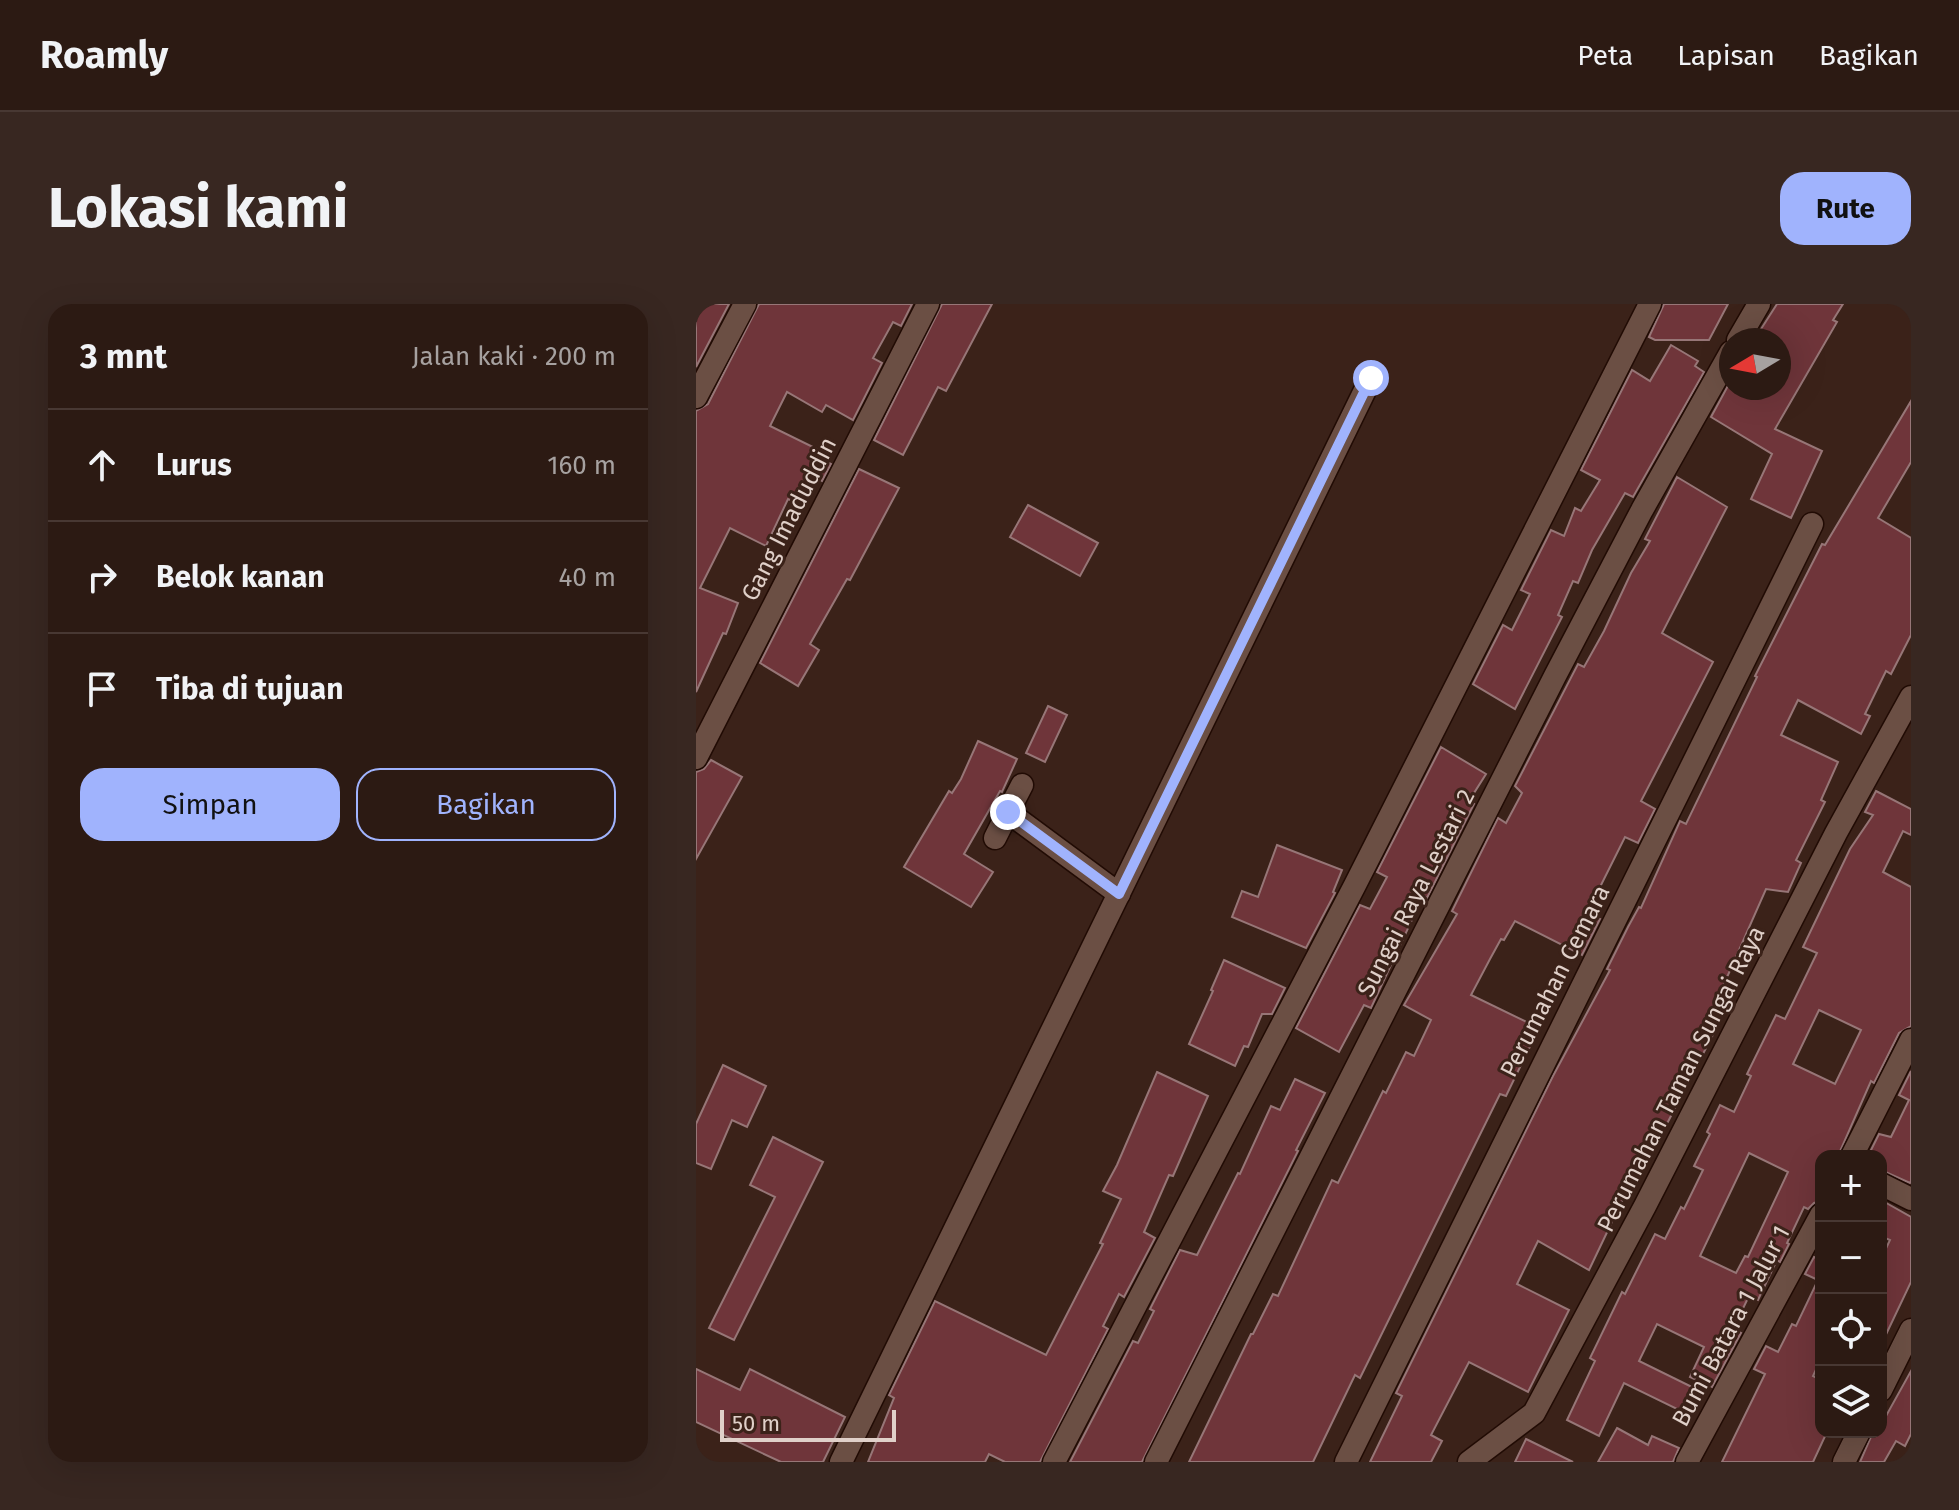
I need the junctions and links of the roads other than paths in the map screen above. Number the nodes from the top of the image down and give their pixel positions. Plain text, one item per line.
1 (745, 304) edge
2 (928, 304) edge
3 (1650, 304) edge
4 (1759, 304) edge
5 (1745, 328) edge
6 (1719, 373) edge
7 (1371, 378) dead end
8 (696, 397) edge
9 (1812, 524) dead end
10 (1911, 697) edge
11 (696, 758) edge
12 (1022, 785) dead end
13 (1008, 812) junction
14 (995, 838) dead end
15 (1119, 894) junction
16 (1911, 1040) edge
17 (1855, 1150) edge
18 (1887, 1187) edge
19 (1911, 1199) edge
20 (1817, 1222) edge
21 (1911, 1330) edge
22 (1887, 1378) edge
23 (1856, 1438) edge
24 (841, 1462) edge
25 (1054, 1462) edge
26 (1156, 1462) edge
27 (1346, 1462) edge
28 (1469, 1462) edge
29 (1687, 1462) edge
30 (1844, 1462) edge

1 - 8 street
2 - 11 street, Gang Imaduddin
3 - 25 street
4 - 5 street
6 - 26 street, Sungai Raya Lestari 2
7 - 15 street
9 - 27 street, Perumahan Cemara
10 - 28 street, Perumahan Taman Sungai Raya
12 - 13 street
13 - 14 street
13 - 15 street
15 - 24 street
16 - 17 street
18 - 19 street
20 - 29 street, Bumi Batara 1 Jalur 1
21 - 22 street
23 - 30 street

